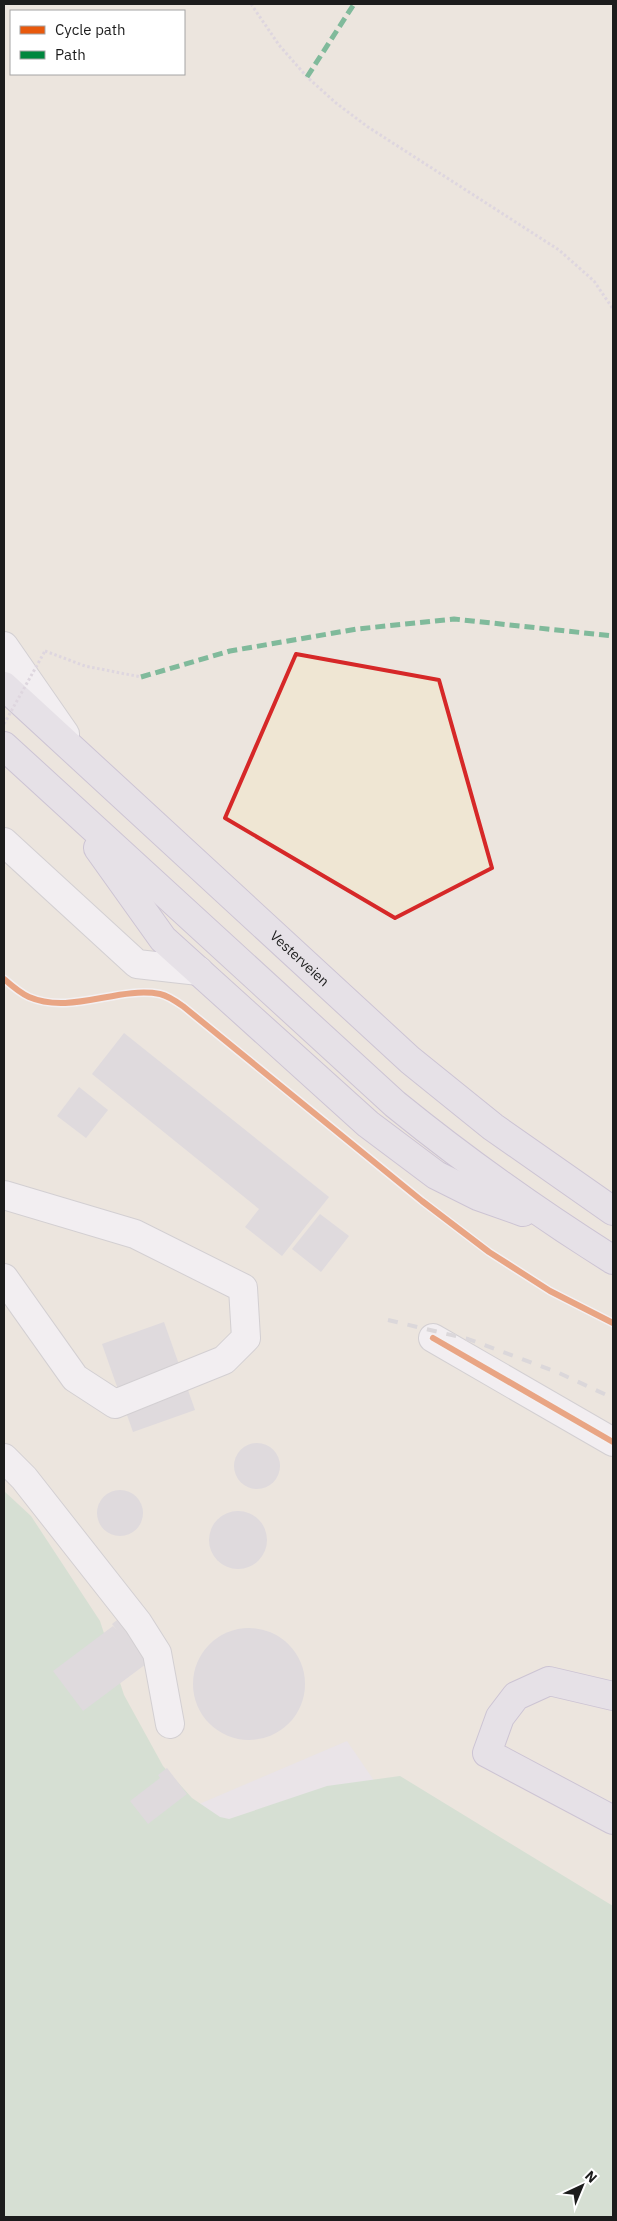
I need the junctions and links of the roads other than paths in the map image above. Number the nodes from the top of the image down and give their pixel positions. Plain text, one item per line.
1 (4, 646) edge
2 (4, 686) edge
3 (4, 746) edge
4 (78, 754) junction
5 (62, 799) junction
6 (4, 842) edge
7 (198, 970) junction
8 (4, 1195) edge
9 (613, 1211) edge
10 (553, 1222) junction
11 (613, 1260) edge
12 (4, 1278) edge
13 (433, 1338) dead end
14 (613, 1442) edge
15 (4, 1458) edge
16 (613, 1696) edge
17 (170, 1724) dead end
18 (613, 1820) edge

1 - 4 street
2 - 4 highway, Vesterveien
3 - 5 highway
4 - 9 highway, Vesterveien
5 - 7 highway
5 - 10 highway
6 - 7 street
7 - 10 highway
8 - 12 street
10 - 11 highway
13 - 14 street
15 - 17 street
16 - 18 highway

